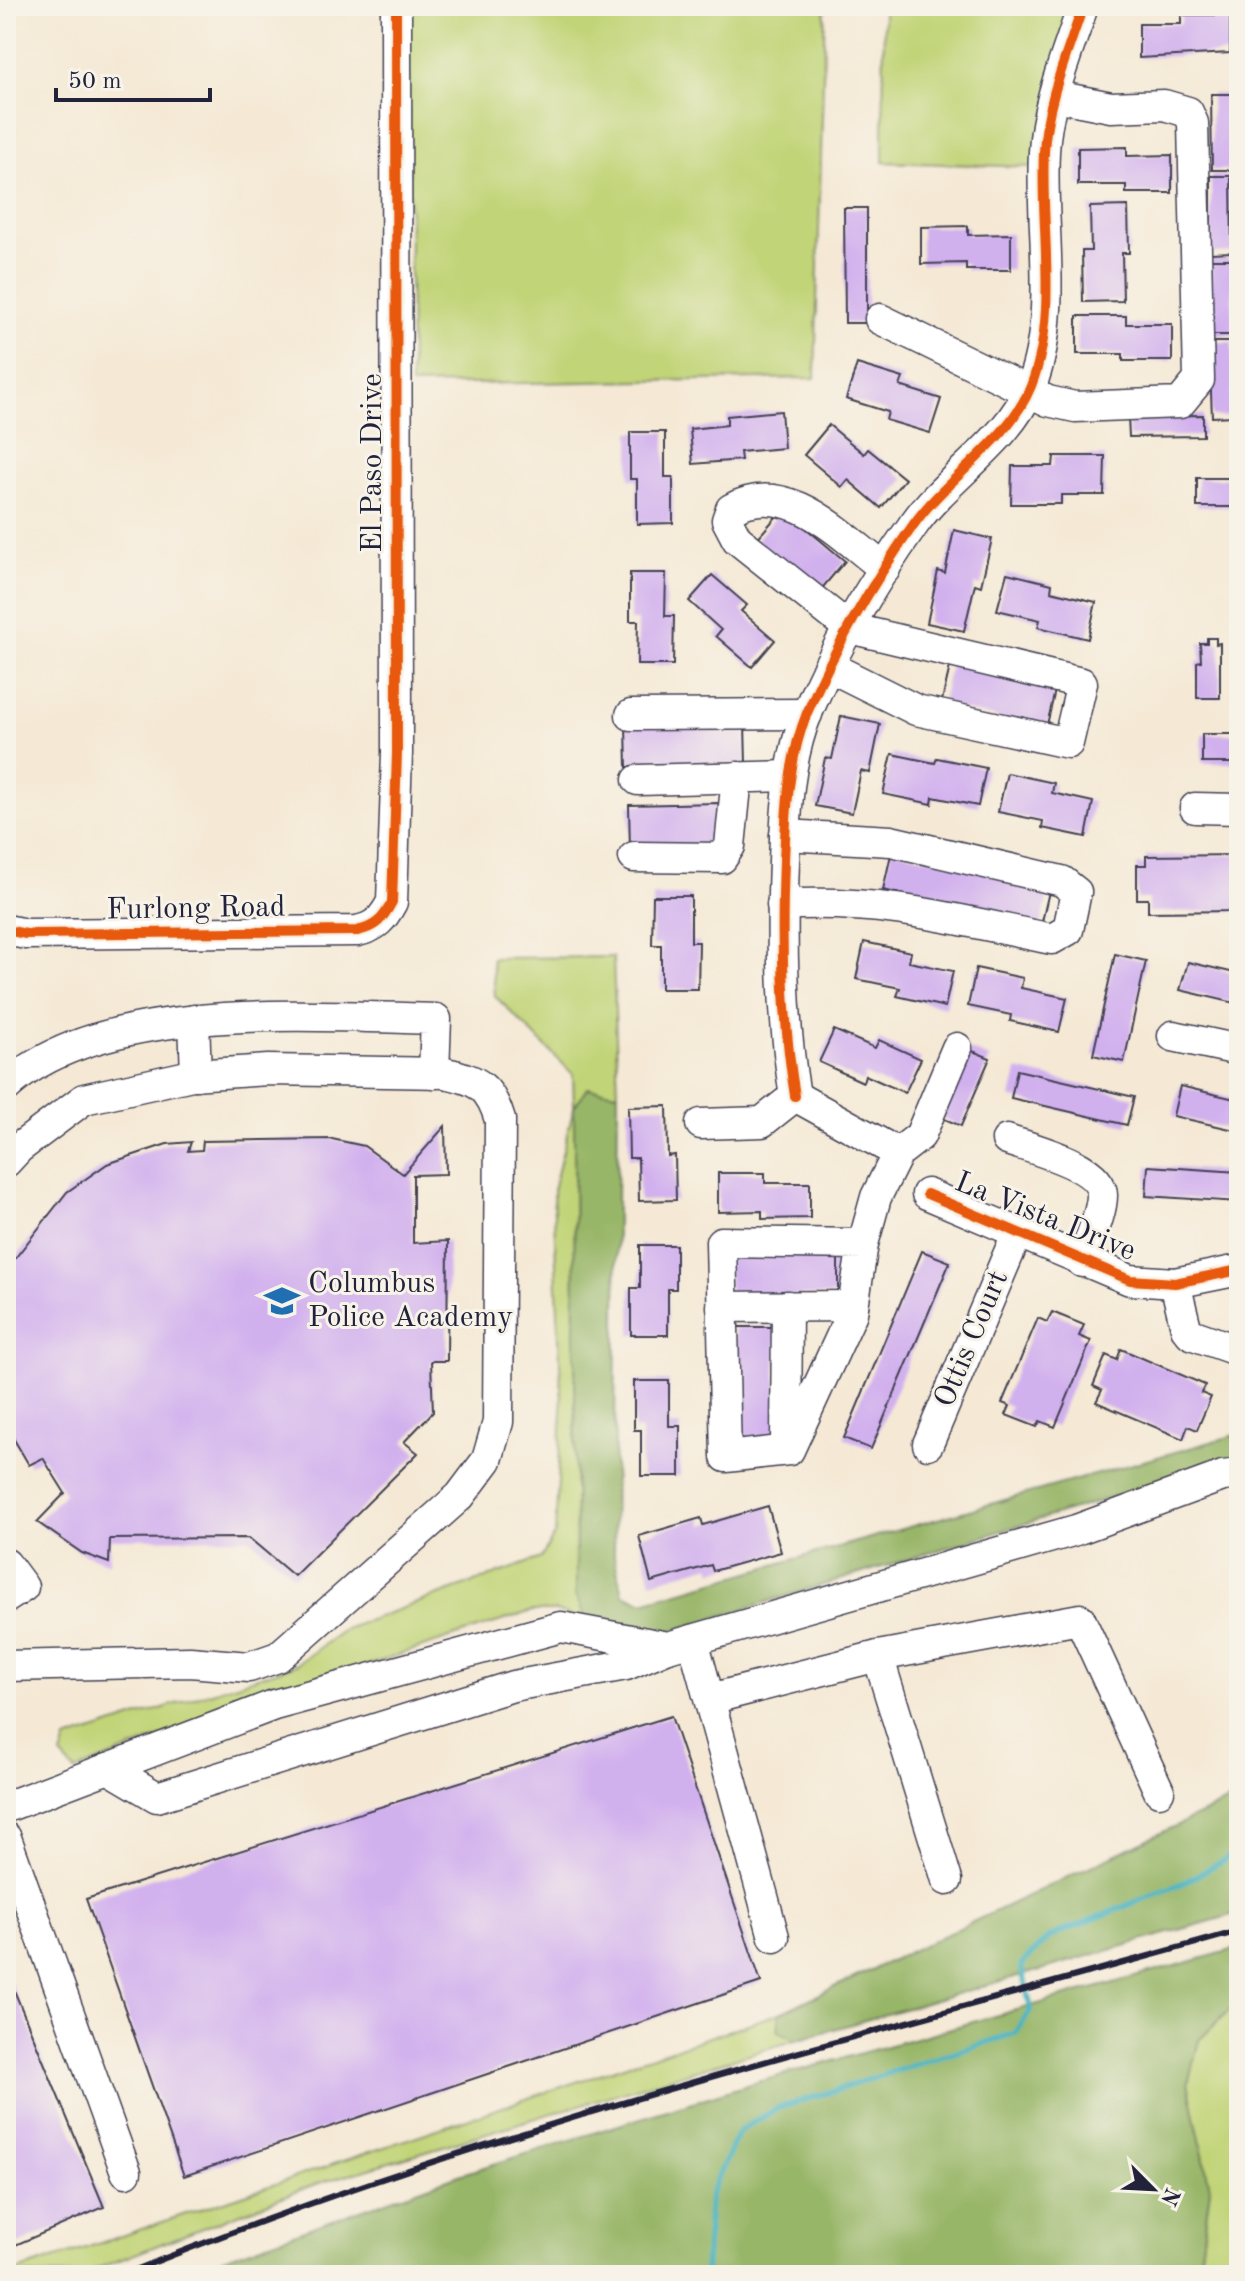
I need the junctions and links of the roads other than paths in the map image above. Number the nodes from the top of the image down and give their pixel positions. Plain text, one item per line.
1 (396, 6) edge
2 (1083, 6) edge
3 (1055, 96) junction
4 (880, 319) dead end
5 (1029, 391) junction
6 (885, 569) junction
7 (849, 628) junction
8 (830, 667) junction
9 (807, 714) junction
10 (631, 715) dead end
11 (790, 776) junction
12 (737, 777) junction
13 (638, 780) dead end
14 (1195, 808) dead end
15 (1239, 809) edge
16 (785, 835) junction
17 (634, 857) dead end
18 (782, 905) junction
19 (383, 918) joint
20 (6, 930) edge
21 (194, 1020) junction
22 (1173, 1036) dead end
23 (957, 1048) dead end
24 (1239, 1050) edge
25 (434, 1073) junction
26 (196, 1075) junction
27 (6, 1087) edge
28 (795, 1096) junction
29 (701, 1124) dead end
30 (1007, 1140) dead end
31 (898, 1153) junction
32 (6, 1162) edge
33 (927, 1194) dead end
34 (1017, 1234) junction
35 (863, 1244) junction
36 (1082, 1262) junction
37 (1239, 1270) edge
38 (1175, 1283) junction
39 (787, 1306) junction
40 (853, 1306) junction
41 (722, 1307) junction
42 (1239, 1351) edge
43 (928, 1444) dead end
44 (786, 1450) junction
45 (1239, 1474) edge
46 (6, 1564) edge
47 (6, 1598) edge
48 (681, 1643) junction
49 (878, 1656) junction
50 (6, 1666) edge
51 (710, 1699) junction
52 (108, 1768) junction
53 (1159, 1791) dead end
54 (6, 1807) edge
55 (6, 1838) edge
56 (947, 1880) dead end
57 (774, 1937) dead end
58 (126, 2172) dead end

1 - 19 street, El Paso Drive
2 - 3 street
3 - 5 street
3 - 5 street
4 - 5 street
5 - 6 street
6 - 7 street
6 - 7 street
7 - 8 street
7 - 8 street
8 - 9 street
9 - 10 street
9 - 11 street
11 - 12 street
11 - 16 street
12 - 13 street
12 - 17 street
14 - 15 street
16 - 18 street
16 - 18 street
18 - 28 street
19 - 20 street, Furlong Road
21 - 25 street
21 - 26 street
21 - 27 street
22 - 24 street
23 - 31 street
25 - 26 street
25 - 50 street
26 - 32 street
28 - 29 street
28 - 31 street
30 - 36 street
31 - 35 street
33 - 34 street, La Vista Drive
34 - 36 street, La Vista Drive
34 - 43 street, Ottis Court
35 - 40 street
35 - 41 street
36 - 38 street, La Vista Drive
37 - 38 street, La Vista Drive
38 - 42 street
39 - 40 street
39 - 41 street
39 - 44 street
40 - 44 street
41 - 44 street
45 - 48 street
46 - 47 street
48 - 51 street
48 - 52 street
48 - 52 street
49 - 51 street
49 - 53 street
49 - 56 street
51 - 57 street
52 - 54 street
55 - 58 street

